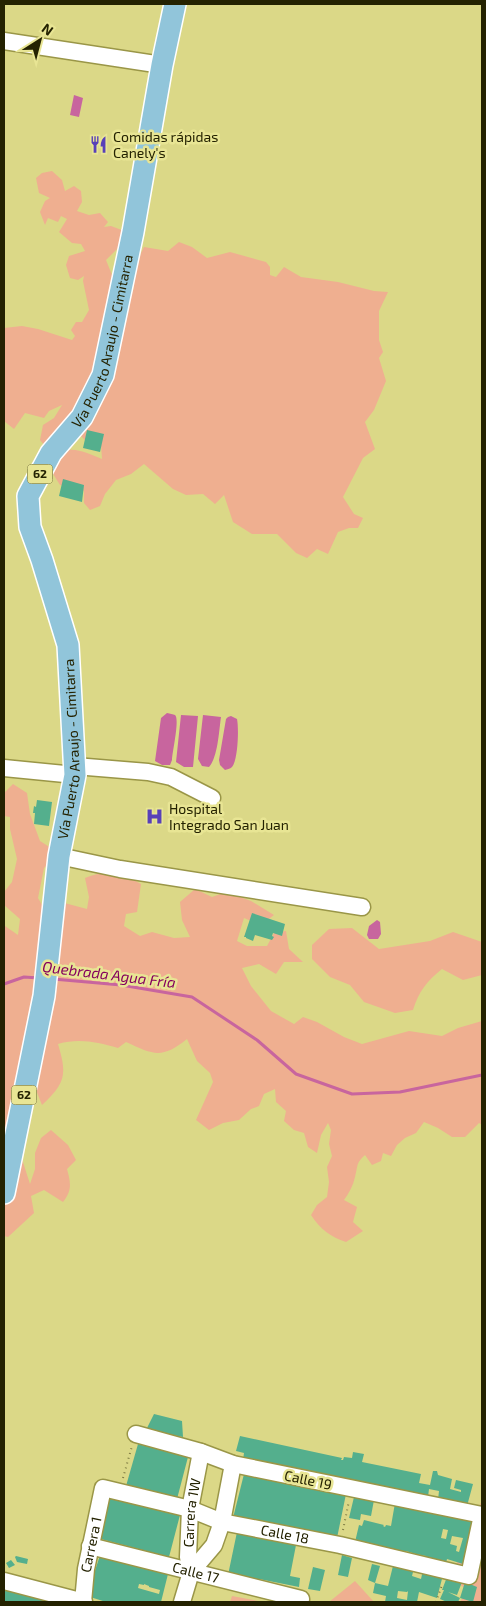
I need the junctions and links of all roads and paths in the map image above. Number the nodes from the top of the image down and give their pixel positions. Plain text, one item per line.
1 (175, 4) edge
2 (4, 41) edge
3 (162, 65) junction
4 (4, 768) edge
5 (75, 770) junction
6 (212, 798) dead end
7 (59, 856) junction
8 (362, 907) dead end
9 (4, 1193) edge
10 (136, 1434) joint
11 (201, 1452) junction
12 (233, 1464) junction
13 (351, 1489) junction
14 (111, 1490) junction
15 (190, 1509) junction
16 (482, 1515) edge
17 (222, 1522) junction
18 (340, 1545) junction
19 (90, 1546) junction
20 (446, 1570) junction
21 (191, 1572) junction
22 (4, 1581) edge
23 (301, 1599) dead end
24 (83, 1602) edge
25 (182, 1602) edge
26 (436, 1602) edge

1 - 3 main road, Vía Puerto Araujo - Cimitarra / 62
2 - 3 street
3 - 5 main road, Vía Puerto Araujo - Cimitarra / 62
4 - 5 street
5 - 6 street
5 - 7 main road, Vía Puerto Araujo - Cimitarra / 62
7 - 8 street
7 - 9 main road, Vía Puerto Araujo - Cimitarra / 62
10 - 11 street, Calle 19
10 - 14 path
11 - 12 street, Calle 19
11 - 15 street, Carrera 1W
12 - 13 street, Calle 19
12 - 17 street, Carrera 1W
13 - 16 street, Calle 19
13 - 18 path
14 - 15 street, Calle 18
14 - 19 street, Carrera 1
15 - 17 street, Calle 18
15 - 21 street, Carrera 1W
16 - 20 street, Calle 18
17 - 18 street, Calle 18
17 - 21 street, Carrera 1W
18 - 20 street, Calle 18
19 - 21 street, Calle 17
19 - 24 street, Carrera 1
20 - 26 path
21 - 23 street, Calle 17
21 - 25 street, Carrera 1W
22 - 24 street

